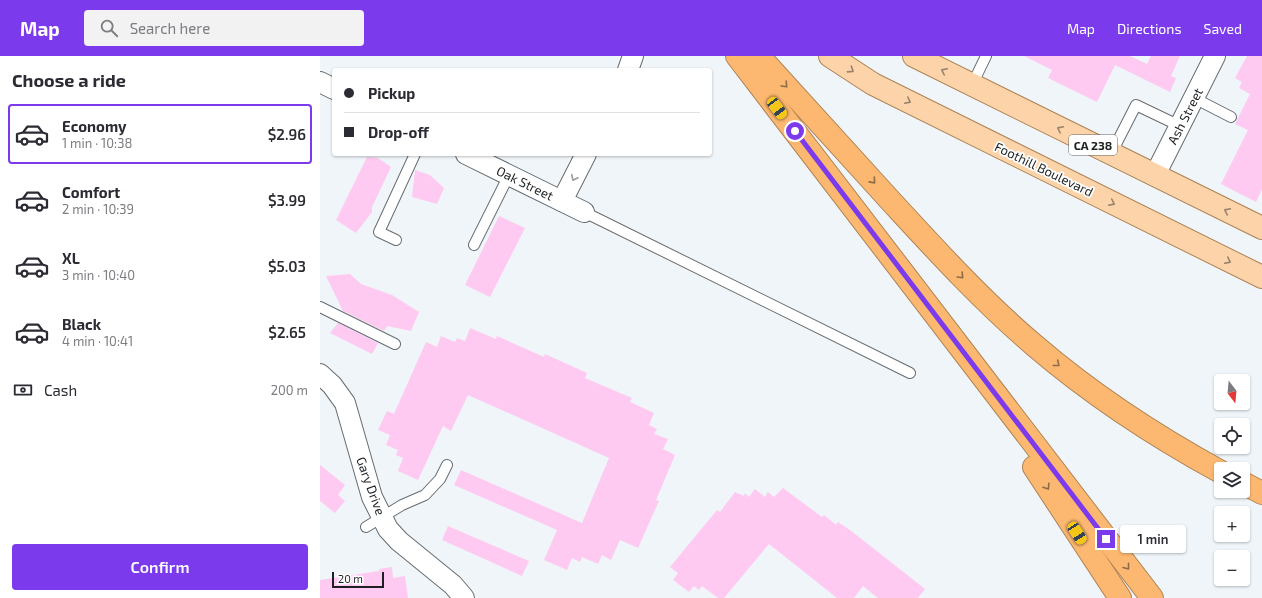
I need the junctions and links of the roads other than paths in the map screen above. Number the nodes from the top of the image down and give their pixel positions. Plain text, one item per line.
1 (633, 56) edge
2 (737, 56) edge
3 (759, 56) edge
4 (830, 56) edge
5 (986, 56) edge
6 (1215, 56) edge
7 (919, 58) edge
8 (629, 68) edge
9 (320, 82) edge
10 (972, 85) junction
11 (332, 87) edge
12 (1194, 98) junction
13 (1231, 117) dead end
14 (1180, 126) junction
15 (1111, 154) junction
16 (414, 156) edge
17 (470, 156) edge
18 (585, 156) edge
19 (509, 175) junction
20 (1155, 175) junction
21 (562, 201) junction
22 (584, 212) joint
23 (1262, 228) edge
24 (396, 240) dead end
25 (474, 245) dead end
26 (883, 246) junction
27 (1262, 277) edge
28 (320, 307) edge
29 (395, 344) dead end
30 (320, 374) edge
31 (910, 374) dead end
32 (447, 465) dead end
33 (1214, 468) edge
34 (1250, 487) edge
35 (1262, 493) edge
36 (374, 522) junction
37 (464, 598) edge
38 (1120, 598) edge
39 (1152, 598) edge

1 - 8 street
2 - 26 highway
3 -> 33 highway
4 -> 27 main road, Foothill Boulevard
5 - 10 lane
6 - 12 street, Ash Street
10 -> 7 main road, CA 238
9 - 11 street
15 -> 10 main road, CA 238
12 - 13 lane
12 - 14 street, Ash Street
14 - 15 lane
14 - 20 street, Ash Street
15 - 20 main road, CA 238
16 - 24 lane
17 - 19 street, Oak Street
18 -> 21 street
19 - 21 street, Oak Street
19 - 25 lane
23 -> 20 main road, CA 238
21 - 22 street, Oak Street
22 - 31 lane
26 -> 38 highway
26 -> 39 highway
28 - 29 lane
30 - 36 street, Gary Drive
32 - 36 lane
34 - 35 highway
36 - 37 street, Gary Drive

